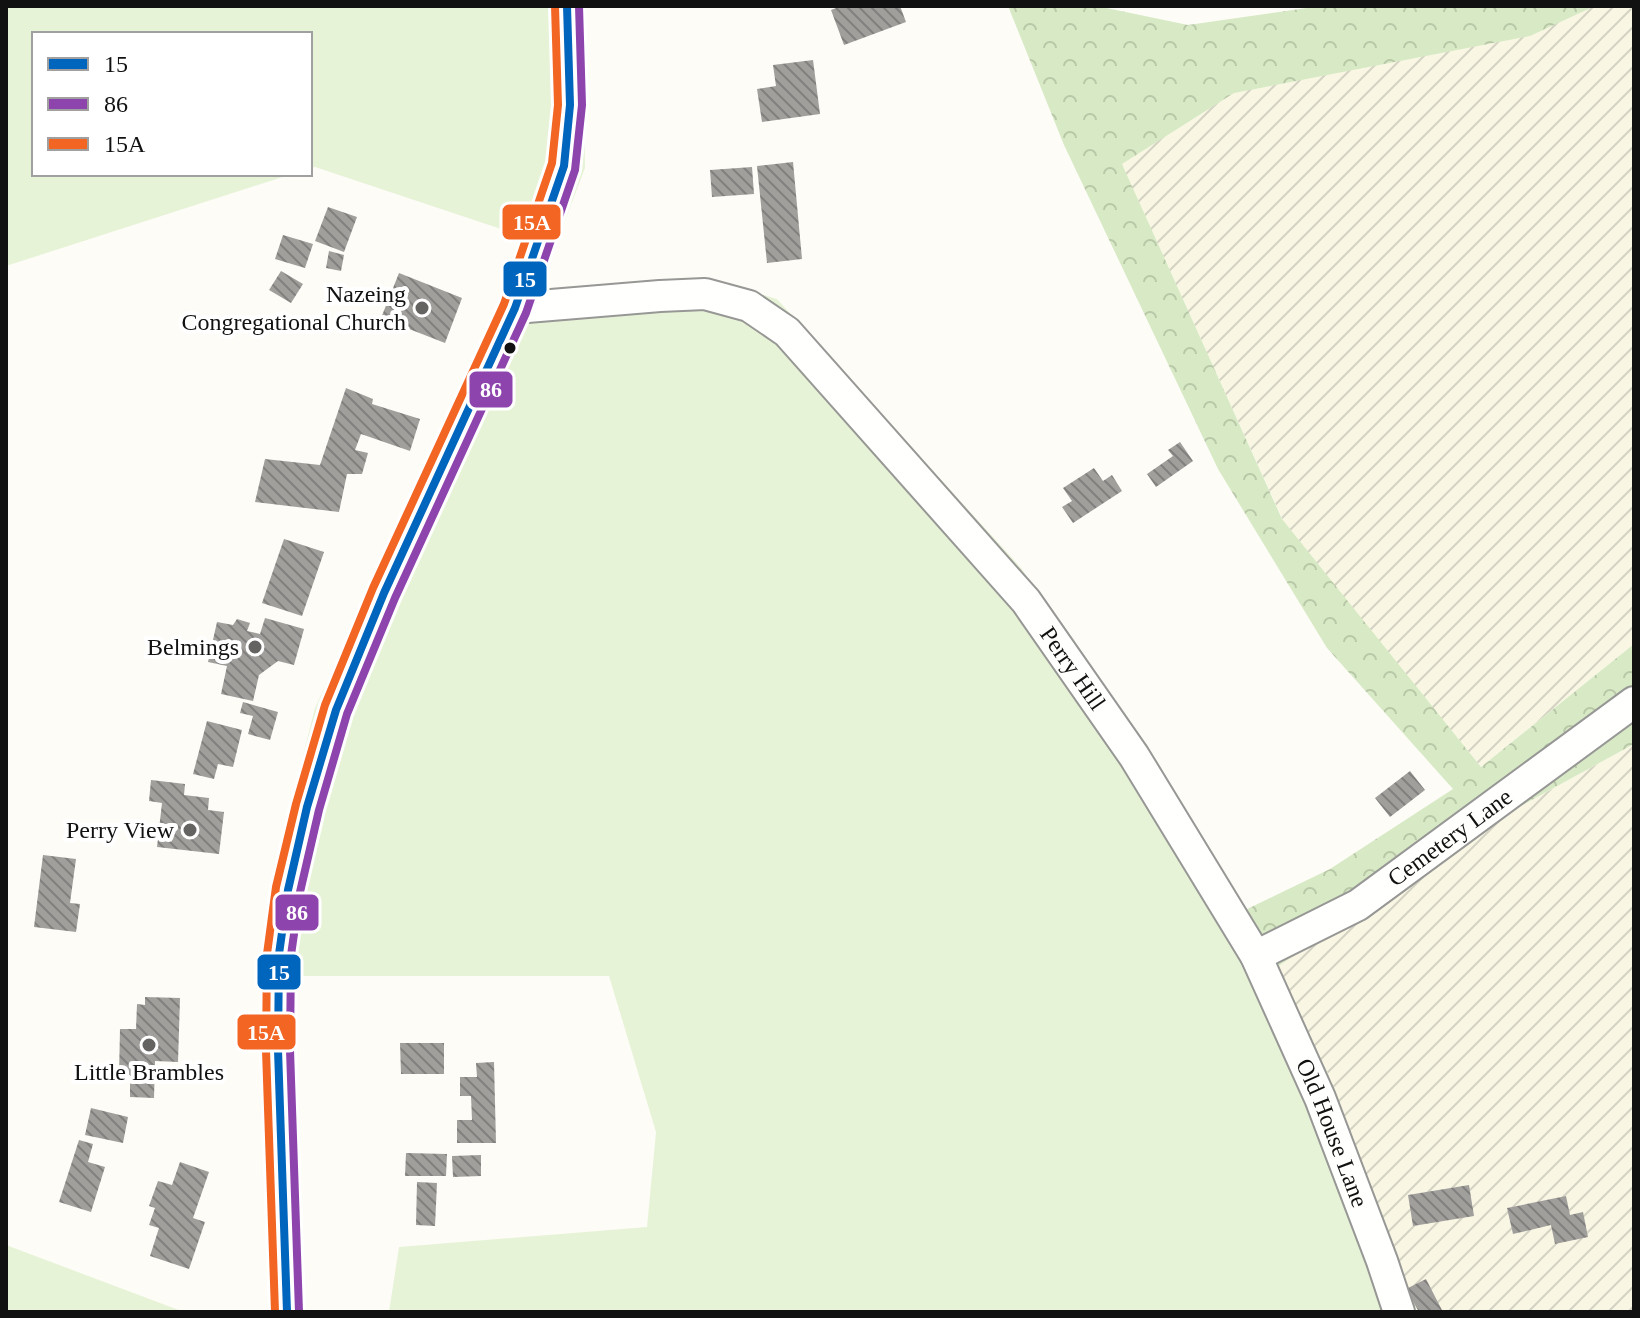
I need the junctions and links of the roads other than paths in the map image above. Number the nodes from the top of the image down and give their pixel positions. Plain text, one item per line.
1 (567, 6) edge
2 (515, 308) junction
3 (1634, 702) edge
4 (1256, 956) junction
5 (287, 1312) edge
6 (1399, 1312) edge

1 - 2 street
2 - 4 street, Perry Hill
2 - 5 street
3 - 4 street, Cemetery Lane
4 - 6 street, Old House Lane

